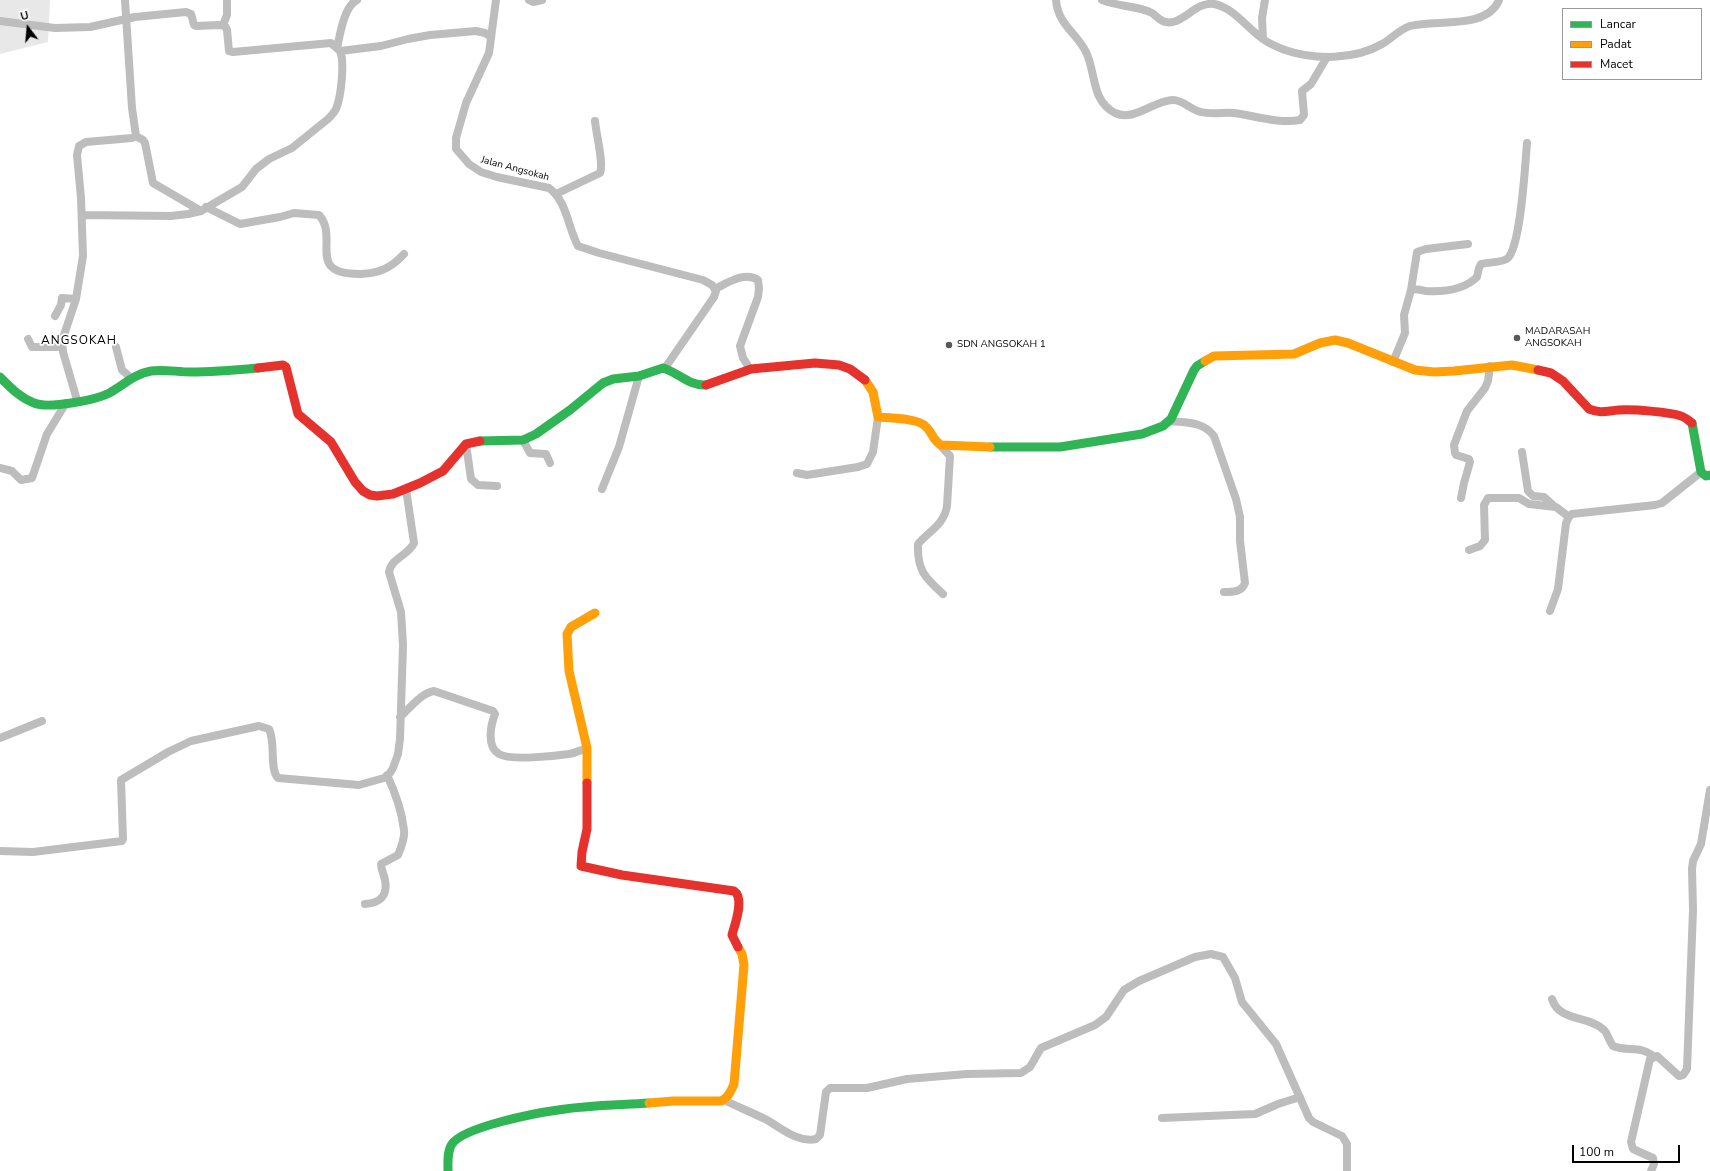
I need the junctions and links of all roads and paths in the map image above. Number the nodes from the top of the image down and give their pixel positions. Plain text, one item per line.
1 (125, 0) edge
2 (227, 0) edge
3 (357, 0) edge
4 (496, 0) edge
5 (529, 0) edge
6 (542, 0) edge
7 (1056, 0) edge
8 (1102, 0) edge
9 (1265, 0) edge
10 (1499, 0) edge
11 (126, 19) junction
12 (0, 21) edge
13 (223, 25) junction
14 (491, 37) junction
15 (1263, 40) junction
16 (339, 49) junction
17 (1327, 57) junction
18 (595, 121) dead end
19 (136, 136) junction
20 (1527, 144) dead end
21 (556, 194) junction
22 (203, 209) junction
23 (82, 215) junction
24 (1468, 244) dead end
25 (404, 254) dead end
26 (715, 289) junction
27 (1411, 290) junction
28 (76, 298) junction
29 (55, 316) dead end
30 (28, 339) dead end
31 (62, 347) junction
32 (116, 347) dead end
33 (1393, 362) junction
34 (1490, 366) junction
35 (665, 368) junction
36 (750, 369) junction
37 (639, 376) junction
38 (0, 377) edge
39 (130, 377) junction
40 (53, 399) dead end
41 (76, 400) junction
42 (66, 403) junction
43 (40, 405) junction
44 (878, 417) junction
45 (1169, 421) junction
46 (523, 440) junction
47 (466, 444) junction
48 (939, 444) junction
49 (1522, 452) dead end
50 (550, 463) dead end
51 (0, 468) edge
52 (797, 473) dead end
53 (1706, 474) edge
54 (497, 486) dead end
55 (406, 489) junction
56 (602, 490) dead end
57 (1461, 498) dead end
58 (1554, 506) junction
59 (1569, 516) junction
60 (1469, 550) dead end
61 (1224, 592) dead end
62 (943, 594) dead end
63 (1550, 611) dead end
64 (595, 613) dead end
65 (400, 717) junction
66 (42, 721) dead end
67 (0, 738) edge
68 (586, 748) junction
69 (388, 775) junction
70 (1710, 790) edge
71 (0, 851) edge
72 (365, 904) dead end
73 (1552, 999) dead end
74 (1654, 1057) junction
75 (1300, 1097) junction
76 (724, 1100) junction
77 (1162, 1118) dead end
78 (448, 1171) edge
79 (1347, 1171) edge
80 (1652, 1171) edge

1 - 11 street
2 - 13 street
3 - 16 street
4 - 14 street, Jalan Angsokah
5 - 6 street
7 - 17 street
8 - 15 street
9 - 15 street
10 - 17 street
11 - 12 street
11 - 13 street
11 - 19 street
13 - 16 street
14 - 16 street
14 - 21 street, Jalan Angsokah
15 - 17 street
16 - 22 street
18 - 21 street
19 - 22 street
19 - 23 street
20 - 27 street
21 - 26 street, Jalan Angsokah
22 - 23 street
22 - 25 street
23 - 28 street
24 - 27 street
26 - 35 street
26 - 36 street
27 - 33 street
28 - 29 street
28 - 31 street
30 - 31 street
31 - 41 street
32 - 39 street
33 - 34 street
33 - 45 street
34 - 53 street
34 - 57 street
35 - 36 street
35 - 37 street
36 - 44 street
37 - 46 street
37 - 56 street
38 - 43 street
39 - 41 street
39 - 55 street
40 - 43 street
41 - 42 street
42 - 43 street
42 - 51 street
44 - 48 street
44 - 52 street
45 - 48 street
45 - 61 street
46 - 47 street
46 - 50 street
47 - 54 street
47 - 55 street
48 - 62 street
49 - 58 street
53 - 59 street
55 - 65 street
58 - 59 street
58 - 60 street
59 - 63 street
64 - 68 street
65 - 68 street
65 - 69 street
66 - 67 street
68 - 76 street
69 - 71 street
69 - 72 street
70 - 74 street
73 - 74 street
74 - 80 street
75 - 76 street
75 - 77 street
75 - 79 street
76 - 78 street

